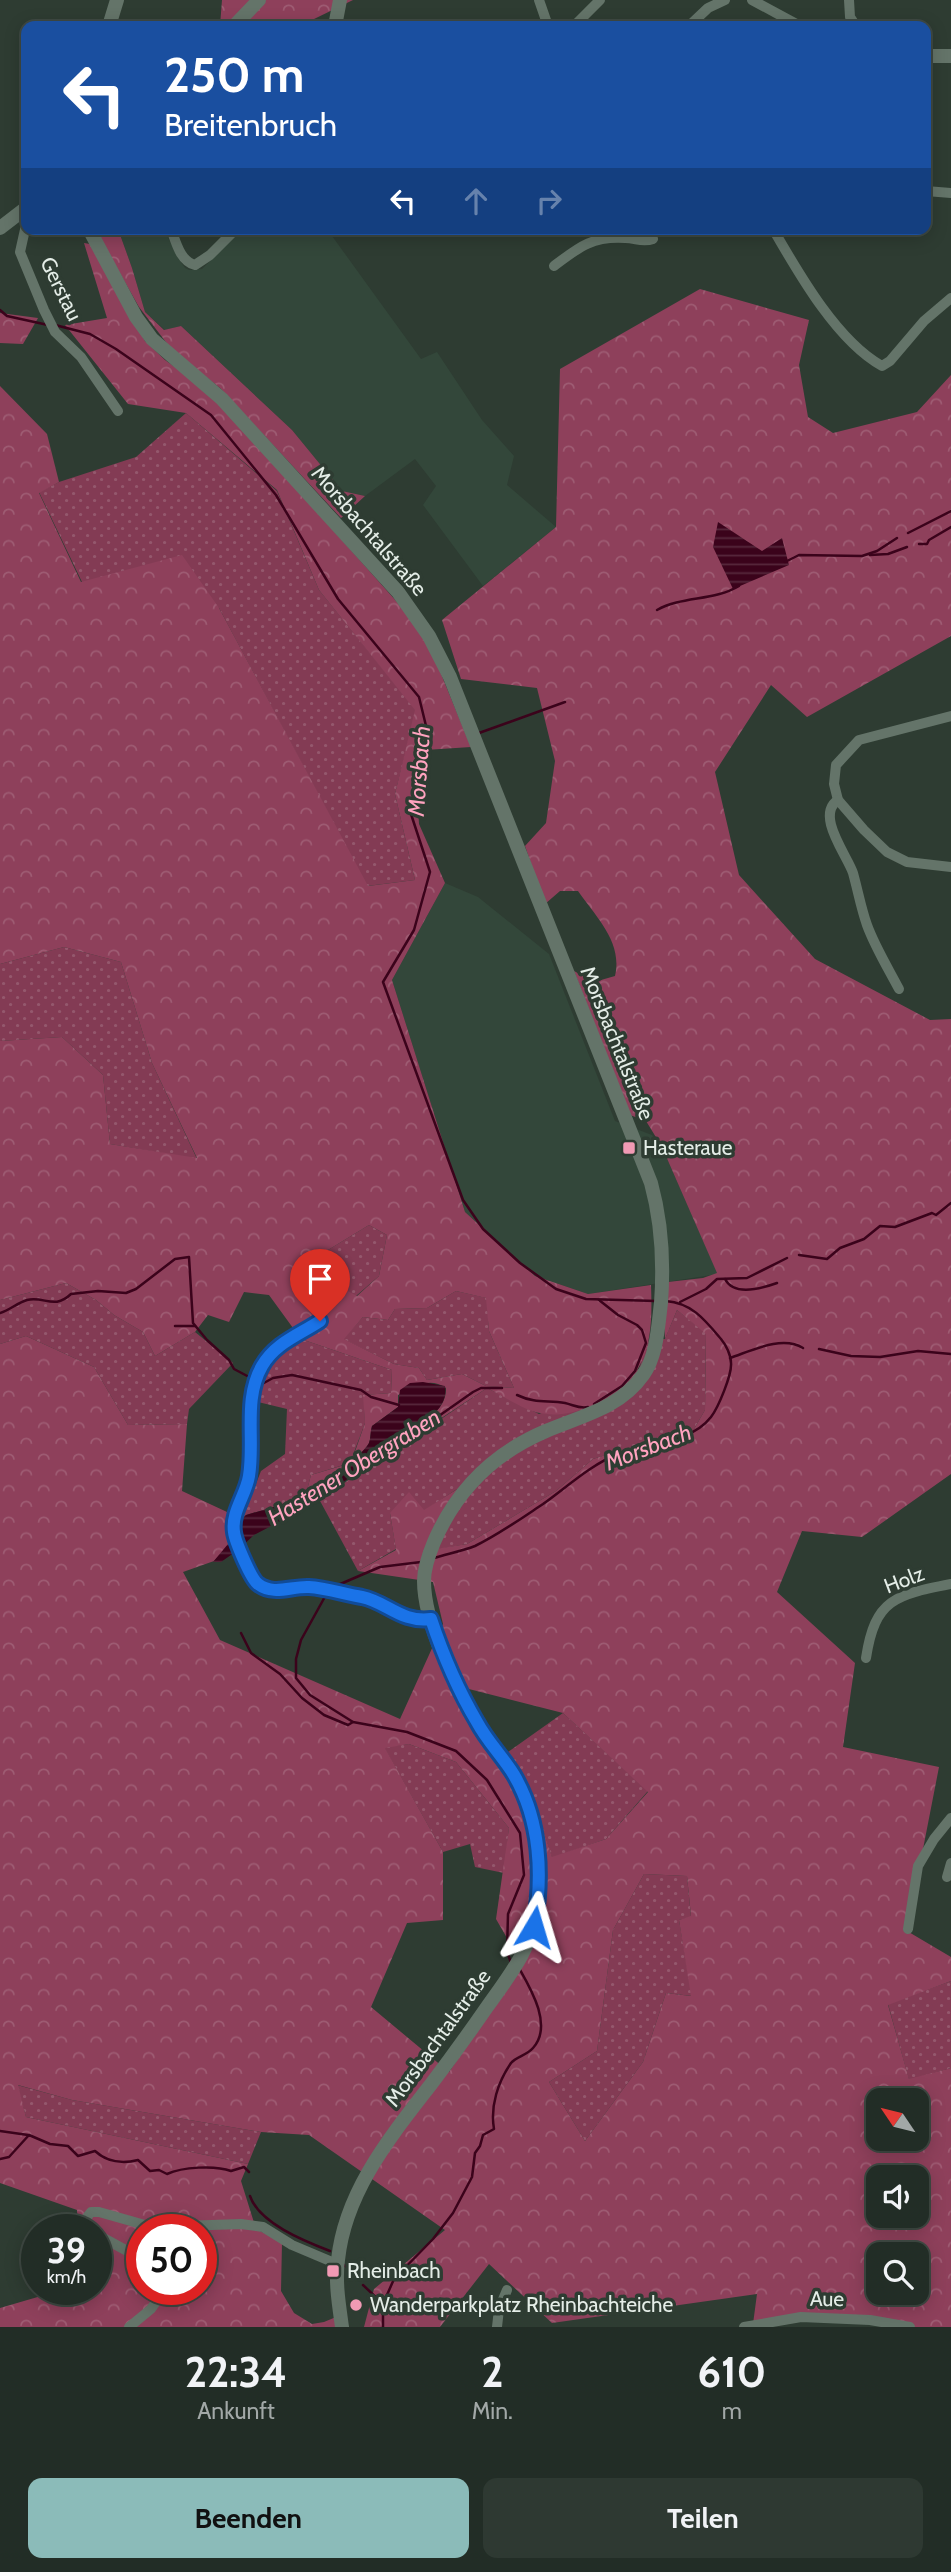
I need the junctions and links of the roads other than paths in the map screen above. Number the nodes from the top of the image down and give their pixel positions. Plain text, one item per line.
1 (117, 0) edge
2 (340, 0) edge
3 (538, 0) edge
4 (600, 0) edge
5 (752, 0) edge
6 (849, 0) edge
7 (720, 1) edge
8 (258, 2) edge
9 (111, 21) edge
10 (239, 21) edge
11 (336, 21) edge
12 (546, 21) edge
13 (579, 21) edge
14 (694, 21) edge
15 (791, 21) edge
16 (853, 21) edge
17 (931, 56) edge
18 (951, 56) edge
19 (931, 191) edge
20 (951, 193) edge
21 (21, 211) edge
22 (0, 228) edge
23 (24, 235) edge
24 (92, 235) edge
25 (174, 235) edge
26 (230, 235) edge
27 (622, 235) edge
28 (633, 235) edge
29 (777, 235) edge
30 (653, 239) dead end
31 (554, 266) dead end
32 (951, 298) edge
33 (118, 411) dead end
34 (951, 716) edge
35 (838, 800) junction
36 (951, 867) edge
37 (898, 989) dead end
38 (320, 1321) dead end
39 (951, 1584) edge
40 (431, 1619) junction
41 (866, 1658) dead end
42 (951, 1818) edge
43 (951, 1863) edge
44 (947, 1877) dead end
45 (908, 1929) dead end
46 (89, 2214) edge
47 (106, 2214) edge
48 (112, 2216) edge
49 (337, 2264) junction
50 (507, 2290) dead end
51 (154, 2305) edge
52 (129, 2327) edge
53 (342, 2327) edge
54 (497, 2327) edge
55 (744, 2327) edge
56 (910, 2327) edge

1 - 9 main road
2 - 11 main road
3 - 12 street
4 - 13 street
5 - 15 street
6 - 16 street
7 - 14 street
8 - 10 main road
17 - 18 main road
19 - 20 street
21 - 22 main road, Gerstau
23 - 33 street, Gerstau
24 - 40 main road, Morsbachtalstraße
25 - 26 street
27 - 31 street
28 - 30 street
29 - 32 street
34 - 35 street
35 - 36 street
35 - 37 street
38 - 40 street
39 - 41 street, Holz
40 - 49 main road, Morsbachtalstraße
42 - 45 street
43 - 44 street
46 - 47 street
48 - 49 street
49 - 53 main road, Morsbachtalstraße
50 - 54 street
51 - 52 street
55 - 56 street, Aue

